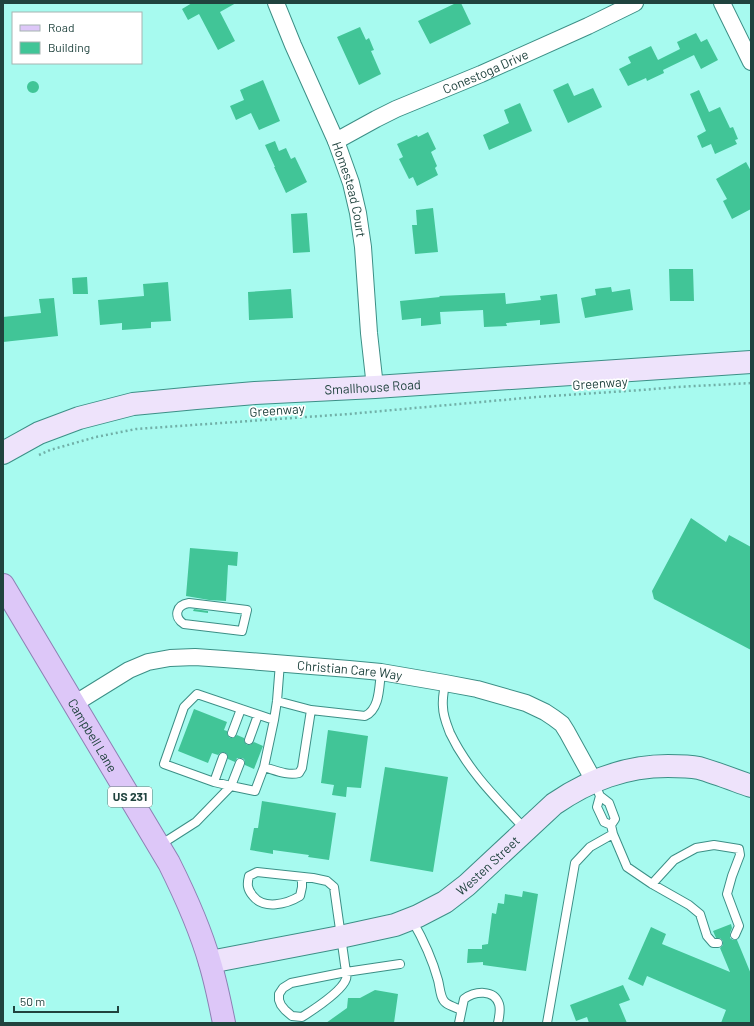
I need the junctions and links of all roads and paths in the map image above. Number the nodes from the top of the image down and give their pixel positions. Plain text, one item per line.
1 (276, 3) edge
2 (635, 3) edge
3 (722, 3) edge
4 (751, 62) edge
5 (336, 141) junction
6 (751, 362) edge
7 (751, 383) edge
8 (375, 387) junction
9 (3, 453) edge
10 (36, 456) dead end
11 (3, 585) edge
12 (247, 610) joint
13 (280, 663) junction
14 (381, 672) junction
15 (445, 683) junction
16 (277, 701) junction
17 (74, 704) junction
18 (241, 709) junction
19 (311, 710) junction
20 (258, 715) junction
21 (274, 720) junction
22 (232, 733) dead end
23 (249, 740) dead end
24 (223, 757) dead end
25 (240, 763) dead end
26 (264, 767) junction
27 (214, 782) junction
28 (232, 786) junction
29 (751, 786) edge
30 (597, 788) junction
31 (611, 825) junction
32 (526, 830) junction
33 (613, 834) junction
34 (159, 846) junction
35 (302, 877) junction
36 (652, 884) junction
37 (412, 919) junction
38 (735, 935) dead end
39 (340, 937) junction
40 (718, 943) dead end
41 (210, 962) junction
42 (400, 964) dead end
43 (346, 972) junction
44 (461, 1010) junction
45 (224, 1023) edge
46 (459, 1023) edge
47 (498, 1023) edge
48 (547, 1023) edge

1 - 5 street, Homestead Court
2 - 5 street, Conestoga Drive
3 - 4 street
5 - 8 street, Homestead Court
6 - 8 street, Smallhouse Road
7 - 10 path, Greenway
8 - 9 street, Smallhouse Road
11 - 17 main road, Campbell Lane / US 231
12 - 12 lane
13 - 14 street, Christian Care Way
13 - 16 lane
13 - 17 street, Christian Care Way
14 - 15 street, Christian Care Way
14 - 19 lane
15 - 30 street, Christian Care Way
15 - 32 lane
16 - 19 lane
16 - 21 lane
17 - 34 main road, Campbell Lane / US 231
18 - 20 lane
18 - 22 lane
18 - 27 lane
19 - 26 lane
20 - 21 lane
20 - 23 lane
21 - 26 lane
24 - 27 lane
25 - 28 lane
26 - 28 lane
27 - 28 lane
28 - 34 lane
29 - 30 street, Westen Street
30 - 31 lane
30 - 31 lane
30 - 32 street, Westen Street
31 - 33 lane
32 - 37 street, Westen Street
33 - 36 lane
33 - 48 lane
34 - 41 main road, Campbell Lane / US 231
35 - 35 lane
35 - 39 lane
36 - 38 lane
36 - 40 lane
37 - 39 street, Westen Street
37 - 44 lane
39 - 41 street, Westen Street
39 - 43 lane
41 - 45 main road, Campbell Lane / US 231
42 - 43 lane
43 - 43 lane
44 - 46 lane
44 - 47 lane

